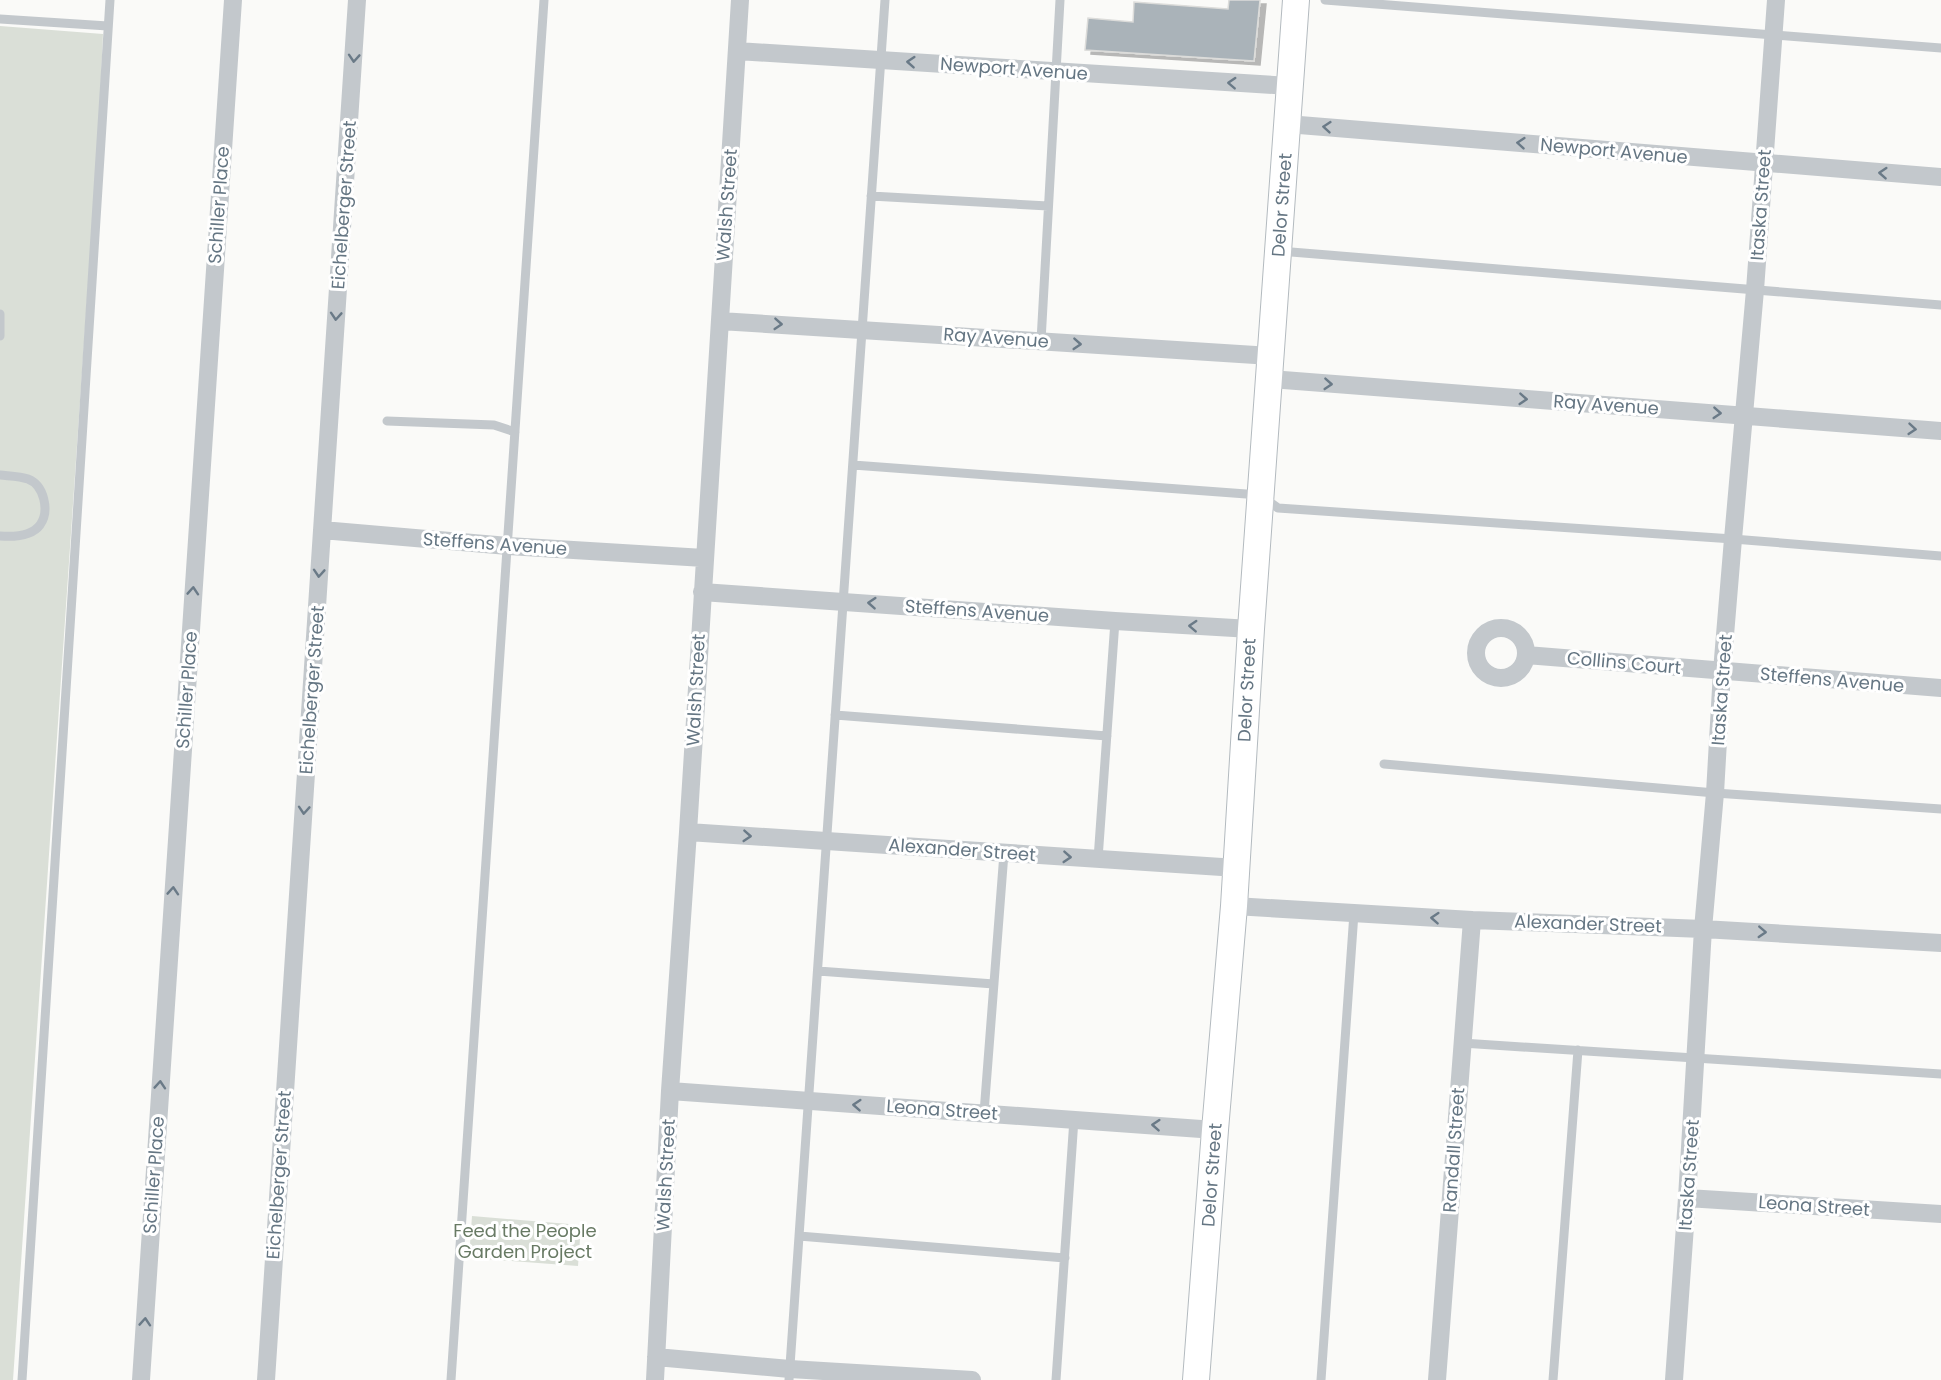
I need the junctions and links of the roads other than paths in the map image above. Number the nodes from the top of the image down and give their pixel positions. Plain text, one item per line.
1 (110, 0) edge
2 (233, 0) edge
3 (357, 0) edge
4 (544, 0) edge
5 (740, 0) edge
6 (885, 0) edge
7 (1060, 0) edge
8 (1296, 0) edge
9 (1325, 0) edge
10 (1776, 0) edge
11 (0, 19) edge
12 (108, 26) junction
13 (1773, 35) junction
14 (1941, 48) edge
15 (737, 51) junction
16 (881, 60) junction
17 (1056, 72) junction
18 (1290, 86) junction
19 (1287, 124) junction
20 (1764, 163) junction
21 (1941, 177) edge
22 (871, 196) junction
23 (1048, 207) junction
24 (1279, 251) junction
25 (1755, 290) junction
26 (1941, 305) edge
27 (0, 314) edge
28 (720, 321) junction
29 (862, 330) junction
30 (0, 336) edge
31 (1041, 341) junction
32 (1271, 368) junction
33 (1744, 416) junction
34 (387, 420) dead end
35 (1941, 431) edge
36 (515, 432) junction
37 (852, 465) junction
38 (0, 475) edge
39 (1260, 495) junction
40 (322, 530) junction
41 (0, 536) edge
42 (1733, 539) junction
43 (508, 546) junction
44 (1941, 556) edge
45 (704, 558) junction
46 (702, 592) junction
47 (844, 601) junction
48 (1115, 621) junction
49 (1251, 629) junction
50 (1526, 655) dead end
51 (1722, 671) junction
52 (1941, 688) edge
53 (835, 715) junction
54 (1107, 736) junction
55 (1384, 764) dead end
56 (1715, 793) junction
57 (1941, 809) edge
58 (688, 832) junction
59 (826, 841) junction
60 (1004, 853) junction
61 (1098, 859) junction
62 (1237, 868) junction
63 (1234, 906) junction
64 (1354, 913) junction
65 (1472, 920) junction
66 (1703, 929) junction
67 (1941, 943) edge
68 (818, 971) junction
69 (994, 984) junction
70 (1462, 1043) junction
71 (1578, 1050) junction
72 (1696, 1058) junction
73 (1941, 1074) edge
74 (670, 1091) junction
75 (809, 1102) junction
76 (984, 1113) junction
77 (1074, 1119) junction
78 (1215, 1130) junction
79 (1687, 1198) junction
80 (1941, 1214) edge
81 (799, 1236) junction
82 (1065, 1258) junction
83 (656, 1357) junction
84 (790, 1374) edge
85 (22, 1380) edge
86 (141, 1380) edge
87 (266, 1380) edge
88 (451, 1380) edge
89 (655, 1380) edge
90 (972, 1380) edge
91 (1056, 1380) edge
92 (1196, 1380) edge
93 (1321, 1380) edge
94 (1437, 1380) edge
95 (1553, 1380) edge
96 (1674, 1380) edge

1 - 12 lane
86 -> 2 street, Schiller Place
3 -> 40 street, Eichelberger Street
4 - 36 lane
5 - 15 street, Walsh Street
6 - 16 lane
7 - 17 lane
8 - 18 street, Delor Street
9 - 13 lane
10 - 13 street, Itaska Street
11 - 12 lane
12 - 85 lane
13 - 14 lane
13 - 20 street, Itaska Street
15 - 16 street, Newport Avenue
15 - 28 street, Walsh Street
17 -> 16 street, Newport Avenue
16 - 22 lane
18 -> 17 street, Newport Avenue
17 - 23 lane
18 - 19 street, Delor Street
20 -> 19 street, Newport Avenue
19 - 24 street, Delor Street
21 -> 20 street, Newport Avenue
20 - 25 street, Itaska Street
22 - 23 lane
22 - 29 lane
23 - 31 lane
24 - 25 lane
24 - 32 street, Delor Street
25 - 26 lane
25 - 33 street, Itaska Street
27 - 30 lane
28 -> 29 street, Ray Avenue
28 - 45 street, Walsh Street
29 - 31 street, Ray Avenue
29 - 37 lane
31 -> 32 street, Ray Avenue
32 -> 33 street, Ray Avenue
32 - 39 street, Delor Street
33 -> 35 street, Ray Avenue
33 - 42 street, Itaska Street
34 - 36 lane
36 - 43 lane
37 - 39 lane
37 - 47 lane
38 - 41 lane
39 - 42 lane
39 - 49 street, Delor Street
40 - 43 street, Steffens Avenue
40 -> 87 street, Eichelberger Street
42 - 44 lane
42 - 51 street, Itaska Street
43 - 45 street, Steffens Avenue
43 - 88 lane
45 - 46 street, Walsh Street
46 - 47 street, Steffens Avenue
46 - 58 street, Walsh Street
48 -> 47 street, Steffens Avenue
47 - 53 lane
49 -> 48 street, Steffens Avenue
48 - 54 lane
49 - 62 street, Delor Street
50 - 51 street, Collins Court
51 - 52 street, Steffens Avenue
51 - 56 street, Itaska Street
53 - 54 lane
53 - 59 lane
54 - 61 lane
55 - 56 lane
56 - 57 lane
56 - 66 street, Itaska Street
58 -> 59 street, Alexander Street
58 - 74 street, Walsh Street
59 - 60 street, Alexander Street
59 - 68 lane
60 -> 61 street, Alexander Street
60 - 69 lane
61 - 62 street, Alexander Street
62 - 63 street, Delor Street
63 - 64 street, Alexander Street
63 - 78 street, Delor Street
65 -> 64 street, Alexander Street
64 - 93 lane
65 - 66 street, Alexander Street
65 - 70 street, Randall Street
66 -> 67 street, Alexander Street
66 - 72 street, Itaska Street
68 - 69 lane
68 - 75 lane
69 - 76 lane
70 - 71 lane
70 - 94 street, Randall Street
71 - 72 lane
71 - 95 lane
72 - 73 lane
72 - 79 street, Itaska Street
74 - 75 street, Leona Street
74 - 83 street, Walsh Street
76 -> 75 street, Leona Street
75 - 81 lane
76 - 77 street, Leona Street
78 -> 77 street, Leona Street
77 - 82 lane
78 - 92 street, Delor Street
79 - 80 street, Leona Street
79 - 96 street, Itaska Street
81 - 82 lane
81 - 84 lane
82 - 91 lane
83 - 84 street
83 - 89 street, Walsh Street
84 - 90 street

